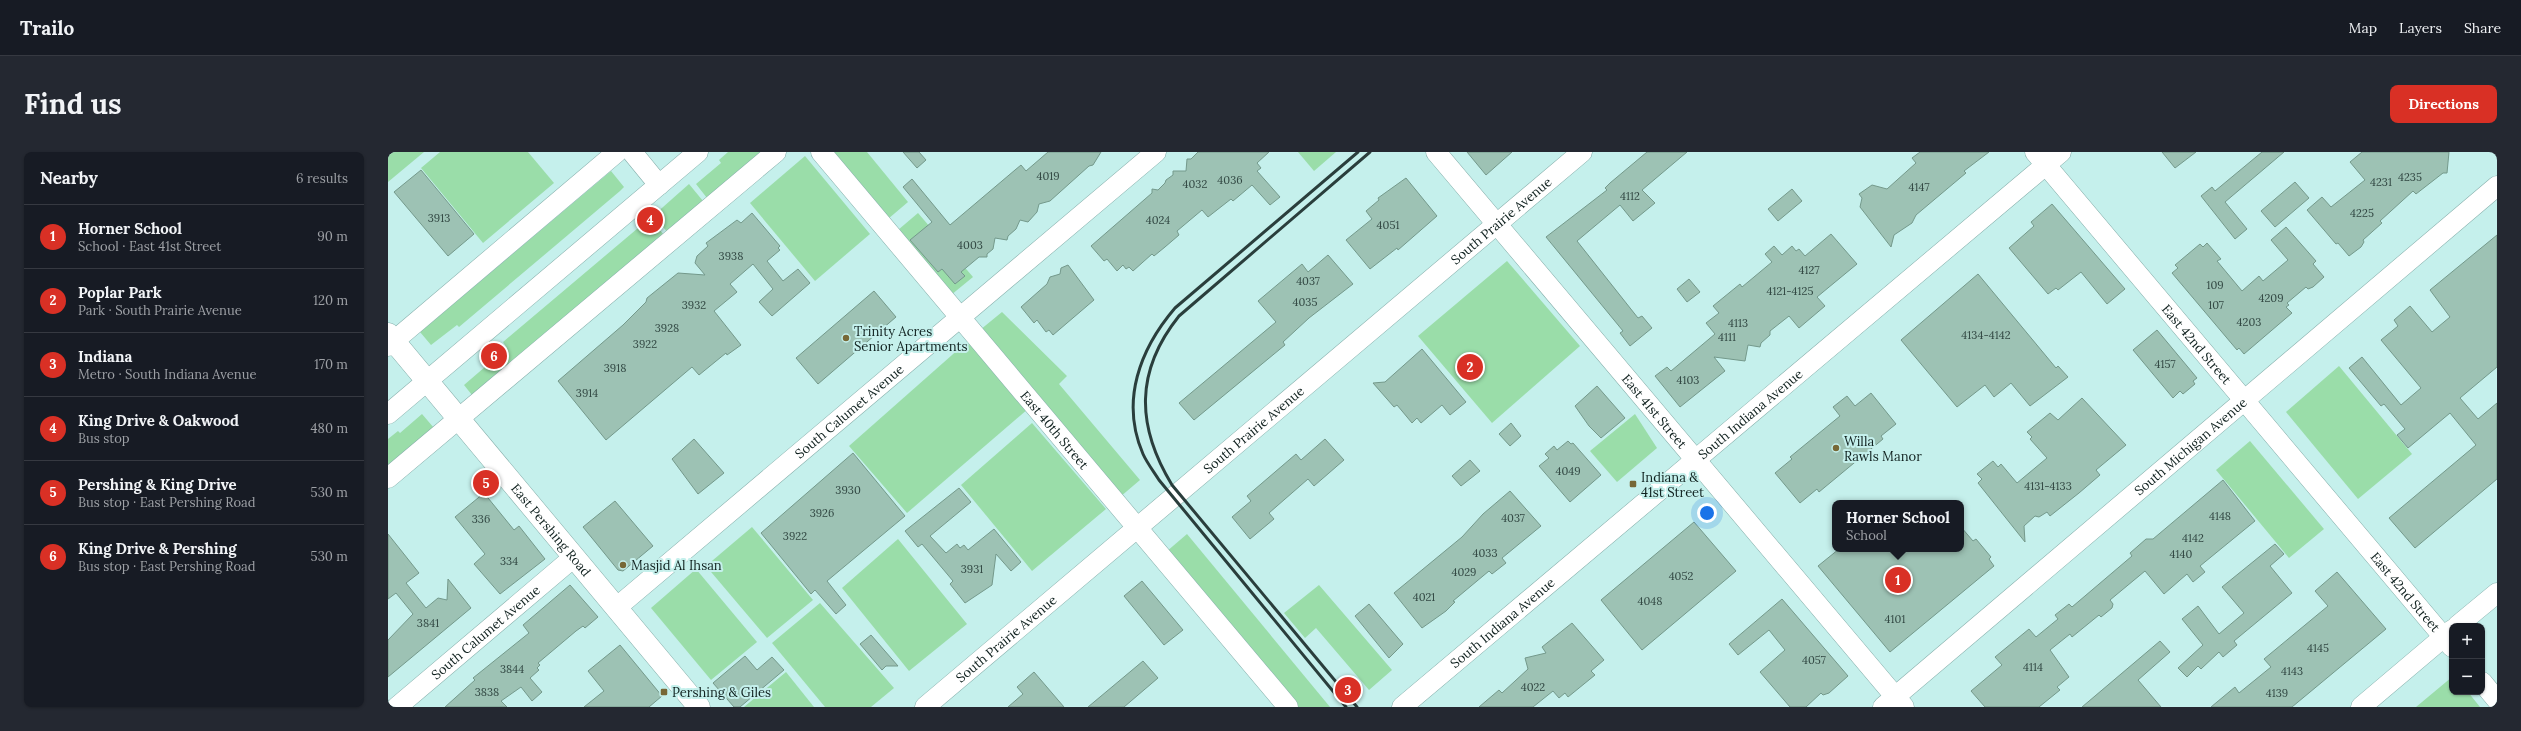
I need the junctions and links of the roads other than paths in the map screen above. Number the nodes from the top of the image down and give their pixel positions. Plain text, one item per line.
1 (617, 152) edge
2 (632, 152) edge
3 (698, 152) edge
4 (776, 152) edge
5 (821, 152) edge
6 (1156, 152) edge
7 (1436, 152) edge
8 (1582, 152) edge
9 (2061, 152) edge
10 (2040, 159) edge
11 (660, 184) junction
12 (2497, 186) edge
13 (1497, 224) junction
14 (960, 317) junction
15 (390, 340) edge
16 (427, 381) junction
17 (2244, 401) junction
18 (388, 414) edge
19 (459, 419) junction
20 (1696, 460) junction
21 (388, 478) edge
22 (1137, 527) junction
23 (574, 557) junction
24 (2497, 593) edge
25 (616, 608) junction
26 (2464, 623) edge
27 (2449, 633) edge
28 (2449, 637) edge
29 (2485, 686) edge
30 (2497, 700) edge
31 (1894, 704) edge
32 (693, 705) edge
33 (397, 707) edge
34 (925, 707) edge
35 (1288, 707) edge
36 (1402, 707) edge
37 (2361, 707) edge

1 - 15 street
2 - 11 street
3 - 11 street
4 - 19 street
5 - 14 street, East 40th Street
6 - 14 street, South Calumet Avenue
7 - 13 street, East 41st Street
8 - 13 street, South Prairie Avenue
9 - 10 street, South Indiana Avenue
10 - 17 street, East 42nd Street
10 - 20 street, South Indiana Avenue
11 - 16 street
12 - 17 street, South Michigan Avenue
13 - 20 street, East 41st Street
13 - 22 street, South Prairie Avenue
14 - 22 street, East 40th Street
14 - 25 street, South Calumet Avenue
15 - 16 main road, East Pershing Road
16 - 18 street
16 - 19 main road, East Pershing Road
17 - 27 street, East 42nd Street
17 - 31 street, South Michigan Avenue
19 - 21 street
19 - 23 main road, East Pershing Road
20 - 31 street, East 41st Street
20 - 36 street, South Indiana Avenue
22 - 34 street, South Prairie Avenue
22 - 35 street, East 40th Street
23 - 25 main road, East Pershing Road
23 - 33 street, South Calumet Avenue
24 - 26 street
25 - 32 main road, East Pershing Road
28 - 37 street
29 - 30 street

